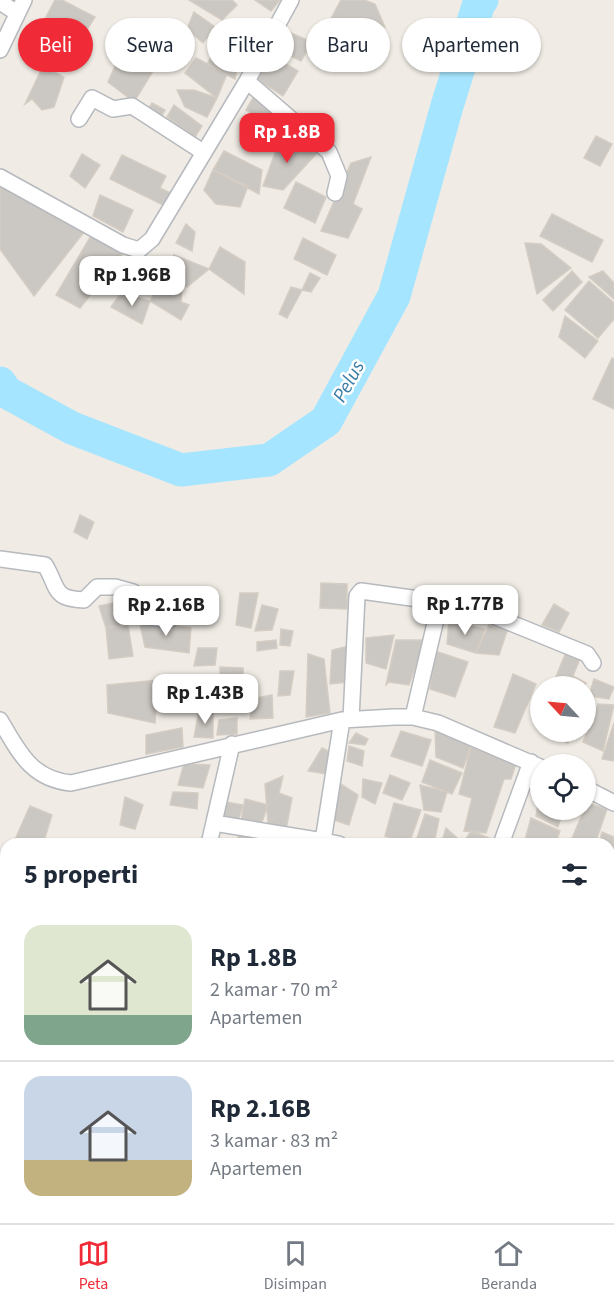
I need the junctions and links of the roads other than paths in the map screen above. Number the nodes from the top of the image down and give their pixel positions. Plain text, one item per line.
1 (291, 0) edge
2 (0, 2) edge
3 (21, 7) edge
4 (0, 50) edge
5 (247, 81) junction
6 (79, 119) dead end
7 (203, 152) junction
8 (0, 177) edge
9 (334, 193) dead end
10 (0, 559) edge
11 (436, 619) dead end
12 (169, 620) dead end
13 (593, 663) dead end
14 (413, 717) junction
15 (0, 720) edge
16 (343, 728) junction
17 (230, 752) junction
18 (530, 769) edge
19 (530, 772) edge
20 (596, 794) edge
21 (614, 803) edge
22 (214, 823) junction
23 (210, 838) edge
24 (304, 838) edge
25 (323, 838) edge
26 (503, 838) edge

1 - 5 street
2 - 3 street
3 - 4 street
5 - 7 street
5 - 9 street
6 - 7 street
7 - 8 street
10 - 12 street
11 - 14 street
13 - 16 street
14 - 16 street
14 - 18 street
15 - 17 street
16 - 17 street
16 - 25 street
17 - 22 street
19 - 26 street
20 - 21 street
22 - 23 street
22 - 24 street

